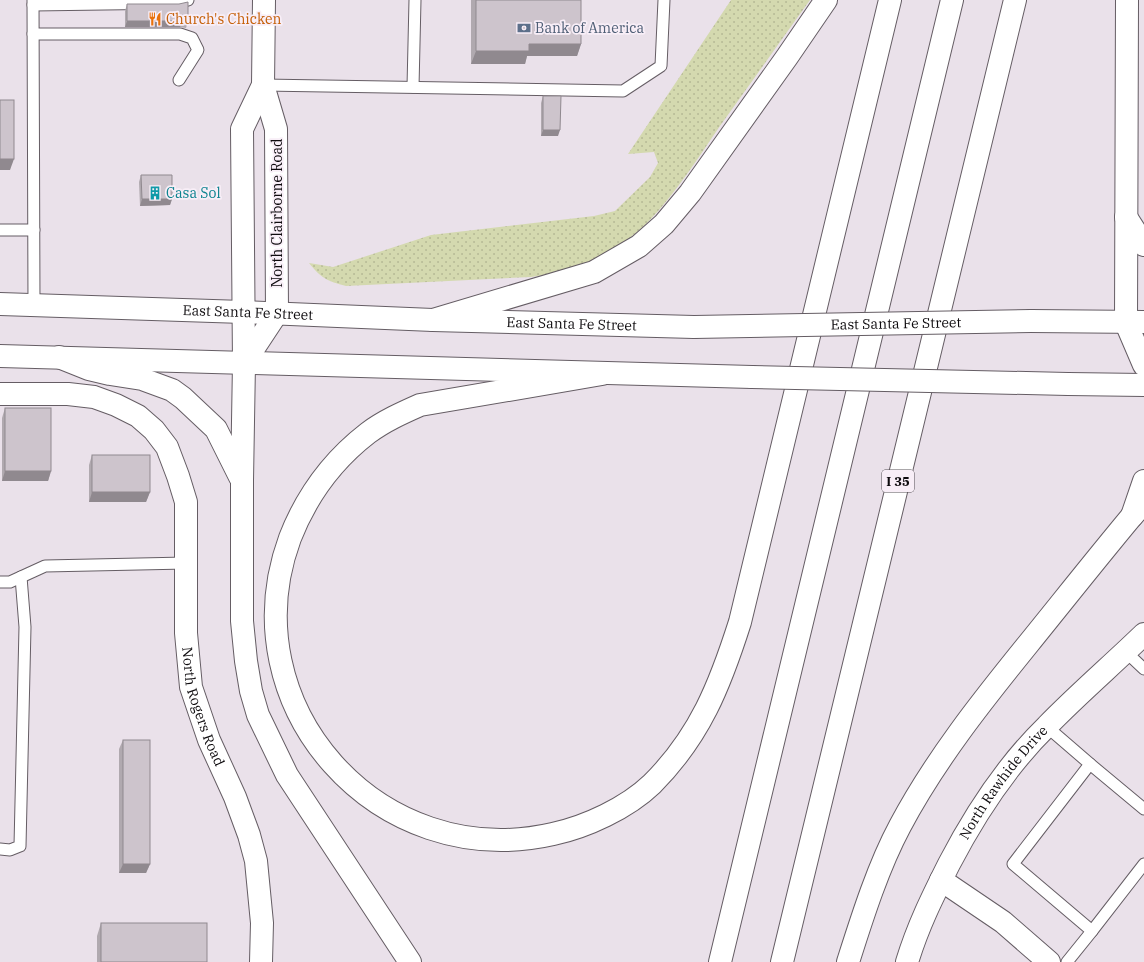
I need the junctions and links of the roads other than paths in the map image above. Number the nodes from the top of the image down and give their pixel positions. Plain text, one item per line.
1 (188, 0) edge
2 (264, 0) edge
3 (415, 0) edge
4 (664, 0) edge
5 (826, 0) edge
6 (890, 0) edge
7 (952, 0) edge
8 (1015, 0) edge
9 (1126, 0) edge
10 (33, 2) edge
11 (33, 34) junction
12 (179, 80) dead end
13 (263, 84) junction
14 (413, 87) junction
15 (1126, 217) junction
16 (0, 230) edge
17 (34, 230) junction
18 (1144, 245) edge
19 (0, 304) edge
20 (34, 305) junction
21 (243, 312) junction
22 (277, 313) junction
23 (433, 320) junction
24 (1135, 323) edge
25 (0, 356) edge
26 (59, 357) junction
27 (244, 363) junction
28 (1144, 365) edge
29 (602, 374) junction
30 (1144, 385) edge
31 (0, 394) edge
32 (242, 480) junction
33 (1144, 481) edge
34 (1138, 510) edge
35 (186, 563) junction
36 (21, 577) junction
37 (0, 582) edge
38 (1144, 634) edge
39 (1126, 652) junction
40 (1144, 669) edge
41 (1046, 726) junction
42 (1090, 764) junction
43 (1144, 809) edge
44 (0, 849) edge
45 (1144, 864) edge
46 (941, 880) junction
47 (1092, 931) junction
48 (261, 962) edge
49 (410, 962) edge
50 (720, 962) edge
51 (782, 962) edge
52 (848, 962) edge
53 (907, 962) edge
54 (1049, 962) edge
55 (1067, 962) edge

1 - 10 lane
2 - 13 main road, North Clairborne Road
3 - 14 lane
4 - 14 lane
5 - 23 main road
6 - 29 main road
7 - 50 main road
8 - 51 main road, I 35
9 - 15 main road
10 - 11 lane
11 - 12 lane
11 - 17 lane
13 - 14 lane
13 - 21 main road, North Clairborne Road
13 - 22 main road, North Clairborne Road
15 - 18 main road
15 - 24 main road
16 - 17 lane
17 - 20 lane
19 - 20 main road, East Santa Fe Street
20 - 21 main road, East Santa Fe Street
21 - 22 main road, East Santa Fe Street
21 - 27 main road, North Clairborne Road
22 - 23 main road, East Santa Fe Street
22 - 27 main road
23 - 24 main road, East Santa Fe Street, bridge
24 - 28 main road
25 - 26 main road
26 - 27 main road
26 - 32 main road
27 - 29 main road
27 - 32 main road, North Clairborne Road
29 - 30 main road, bridge
31 - 35 main road, North Rogers Road
32 - 49 main road, North Clairborne Road
33 - 34 main road
34 - 52 main road
35 - 36 lane
35 - 48 main road, North Rogers Road
36 - 37 lane
36 - 44 lane
38 - 39 main road, North Rawhide Drive
39 - 40 lane
39 - 41 main road, North Rawhide Drive
41 - 42 lane
41 - 46 main road, North Rawhide Drive
42 - 43 lane
42 - 47 lane
45 - 47 lane
46 - 53 main road, North Rawhide Drive
46 - 54 main road
47 - 55 lane

